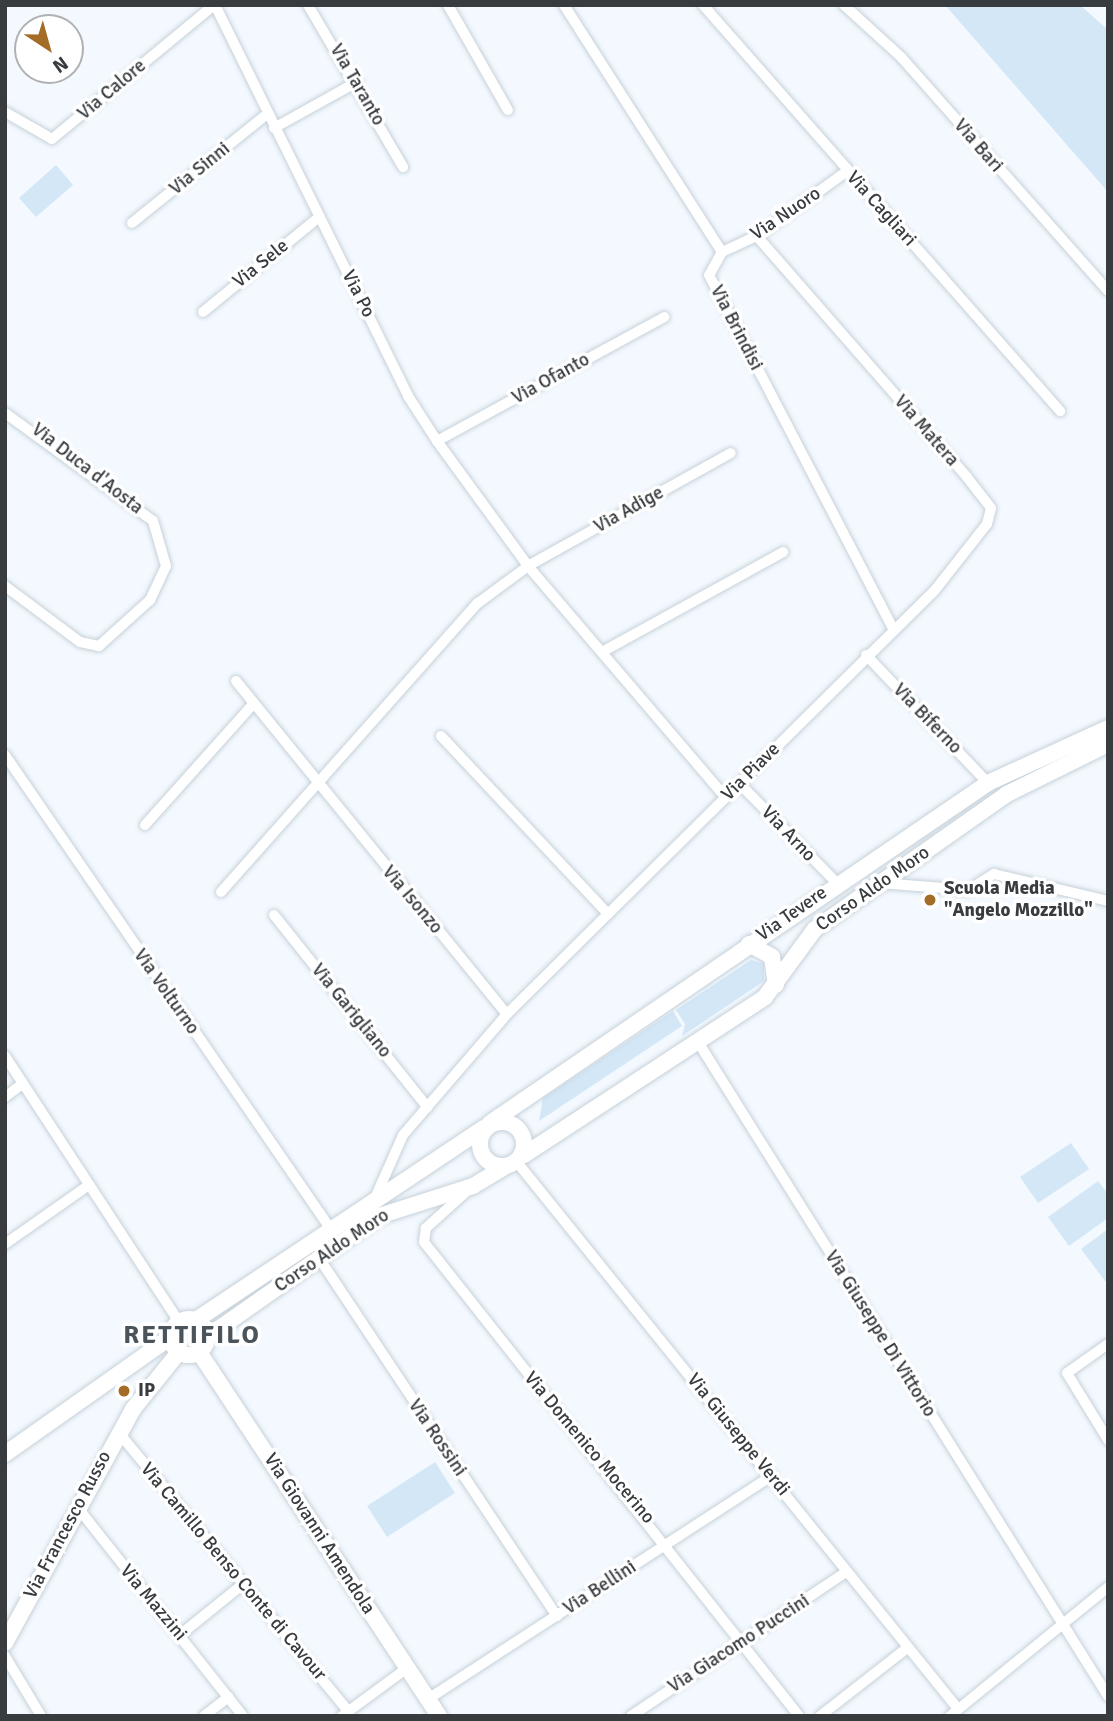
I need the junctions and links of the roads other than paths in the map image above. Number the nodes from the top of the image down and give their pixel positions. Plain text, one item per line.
1 (215, 5) edge
2 (308, 5) edge
3 (447, 5) edge
4 (564, 5) edge
5 (703, 5) edge
6 (844, 5) edge
7 (357, 82) junction
8 (508, 110) dead end
9 (5, 113) edge
10 (267, 114) junction
11 (274, 128) junction
12 (403, 167) dead end
13 (847, 171) junction
14 (319, 217) junction
15 (132, 223) dead end
16 (757, 236) junction
17 (722, 252) junction
18 (1108, 291) edge
19 (203, 312) dead end
20 (664, 317) dead end
21 (1060, 411) dead end
22 (5, 413) edge
23 (437, 441) junction
24 (731, 453) dead end
25 (783, 552) dead end
26 (528, 566) junction
27 (5, 586) edge
28 (893, 628) junction
29 (602, 652) junction
30 (866, 655) junction
31 (236, 681) dead end
32 (253, 704) junction
33 (1108, 728) edge
34 (441, 736) dead end
35 (1108, 744) edge
36 (5, 755) edge
37 (988, 783) junction
38 (740, 784) junction
39 (317, 786) junction
40 (725, 797) junction
41 (145, 825) dead end
42 (836, 883) junction
43 (880, 883) junction
44 (221, 892) dead end
45 (1108, 901) edge
46 (608, 914) junction
47 (274, 915) dead end
48 (749, 944) junction
49 (776, 985) junction
50 (507, 1014) junction
51 (698, 1042) junction
52 (5, 1056) edge
53 (22, 1084) junction
54 (5, 1097) edge
55 (427, 1107) junction
56 (487, 1126) junction
57 (515, 1161) junction
58 (89, 1185) junction
59 (473, 1186) junction
60 (375, 1198) junction
61 (330, 1228) junction
62 (5, 1244) edge
63 (319, 1258) junction
64 (182, 1326) junction
65 (207, 1336) junction
66 (1108, 1344) edge
67 (179, 1352) junction
68 (200, 1352) junction
69 (127, 1368) junction
70 (149, 1386) junction
71 (119, 1433) junction
72 (1108, 1440) edge
73 (5, 1454) edge
74 (772, 1476) junction
75 (78, 1508) junction
76 (668, 1545) junction
77 (846, 1572) junction
78 (243, 1584) junction
79 (1108, 1587) edge
80 (557, 1616) junction
81 (1061, 1627) junction
82 (180, 1635) junction
83 (743, 1641) junction
84 (5, 1643) edge
85 (907, 1648) junction
86 (5, 1656) edge
87 (407, 1668) junction
88 (1108, 1696) edge
89 (228, 1697) junction
90 (428, 1699) junction
91 (954, 1713) edge
92 (345, 1714) edge
93 (41, 1716) edge
94 (204, 1716) edge
95 (243, 1716) edge
96 (439, 1716) edge
97 (631, 1716) edge
98 (798, 1716) edge
99 (820, 1716) edge

1 - 9 street, Via Calore
1 - 10 street, Via Po
2 - 7 street, Via Taranto
3 - 8 street
4 - 17 street
5 - 13 street, Via Cagliari
6 - 18 street, Via Bari
7 - 11 street
7 - 12 street, Via Taranto
10 - 11 street, Via Po
10 - 15 street, Via Sinni
11 - 14 street, Via Po
13 - 16 street, Via Nuoro
13 - 21 street, Via Cagliari
14 - 19 street, Via Sele
14 - 23 street, Via Po
16 - 17 street, Via Nuoro
16 - 28 street, Via Matera
17 - 28 street, Via Brindisi
20 - 23 street, Via Ofanto
22 - 27 street, Via Duca d'Aosta
23 - 26 street, Via Po
24 - 26 street, Via Adige
25 - 29 street
26 - 29 street, Via Po
26 - 39 street
28 - 30 street, Via Piave
29 - 40 street, Via Po
30 - 37 street, Via Biferno
30 - 38 street, Via Piave
31 - 32 street, Via Isonzo
32 - 39 street, Via Isonzo
32 - 41 street
33 - 37 street, Via Tevere
34 - 46 street
35 - 43 street, Corso Aldo Moro
36 - 61 street, Via Volturno
37 - 42 street, Via Tevere
38 - 40 street, Via Piave
38 - 42 street, Via Arno
39 - 44 street
39 - 50 street, Via Isonzo
40 - 46 street, Via Piave
42 - 48 street, Via Tevere
43 - 45 street
43 - 49 street, Corso Aldo Moro
46 - 50 street, Via Piave
47 - 55 street, Via Garigliano
48 - 49 street
48 - 56 street, Via Tevere
49 - 51 street, Corso Aldo Moro
50 - 55 street, Via Piave
51 - 57 street, Corso Aldo Moro
51 - 81 street, Via Giuseppe Di Vittorio
52 - 53 street
53 - 54 street
53 - 58 street
55 - 60 street, Via Piave
56 - 57 street
56 - 57 street
56 - 60 street, Via Tevere
57 - 59 street, Corso Aldo Moro
57 - 74 street, Via Giuseppe Verdi
58 - 62 street
58 - 64 street
59 - 63 street, Corso Aldo Moro
59 - 76 street, Via Domenico Mocerino
60 - 61 street, Corso Aldo Moro
61 - 64 street, Corso Aldo Moro
63 - 65 street, Corso Aldo Moro
63 - 80 street, Via Rossini
64 - 65 street
64 - 67 street
64 - 69 street, Corso Aldo Moro
65 - 68 street
66 - 72 street
67 - 68 street
67 - 70 street, Via Francesco Russo
68 - 87 street, Via Giovanni Amendola
69 - 70 street
69 - 73 street, Corso Aldo Moro
70 - 71 street, Via Francesco Russo
71 - 75 street, Via Francesco Russo
71 - 78 street, Via Camillo Benso Conte di Cavour
74 - 76 street, Via Bellini
74 - 77 street, Via Giuseppe Verdi
75 - 82 street, Via Mazzini
75 - 84 street, Via Francesco Russo
76 - 80 street, Via Bellini
76 - 83 street, Via Domenico Mocerino
77 - 83 street, Via Giacomo Puccini
77 - 85 street, Via Giuseppe Verdi
78 - 82 street
78 - 92 street, Via Camillo Benso Conte di Cavour
79 - 81 street
80 - 90 street, Via Bellini
81 - 88 street, Via Giuseppe Di Vittorio
81 - 91 street
82 - 89 street, Via Mazzini
83 - 97 street, Via Giacomo Puccini
83 - 98 street, Via Domenico Mocerino
85 - 91 street, Via Giuseppe Verdi
85 - 99 street
86 - 93 street
87 - 90 street, Via Giovanni Amendola
87 - 92 street
89 - 94 street
89 - 95 street, Via Mazzini
90 - 96 street, Via Giovanni Amendola

